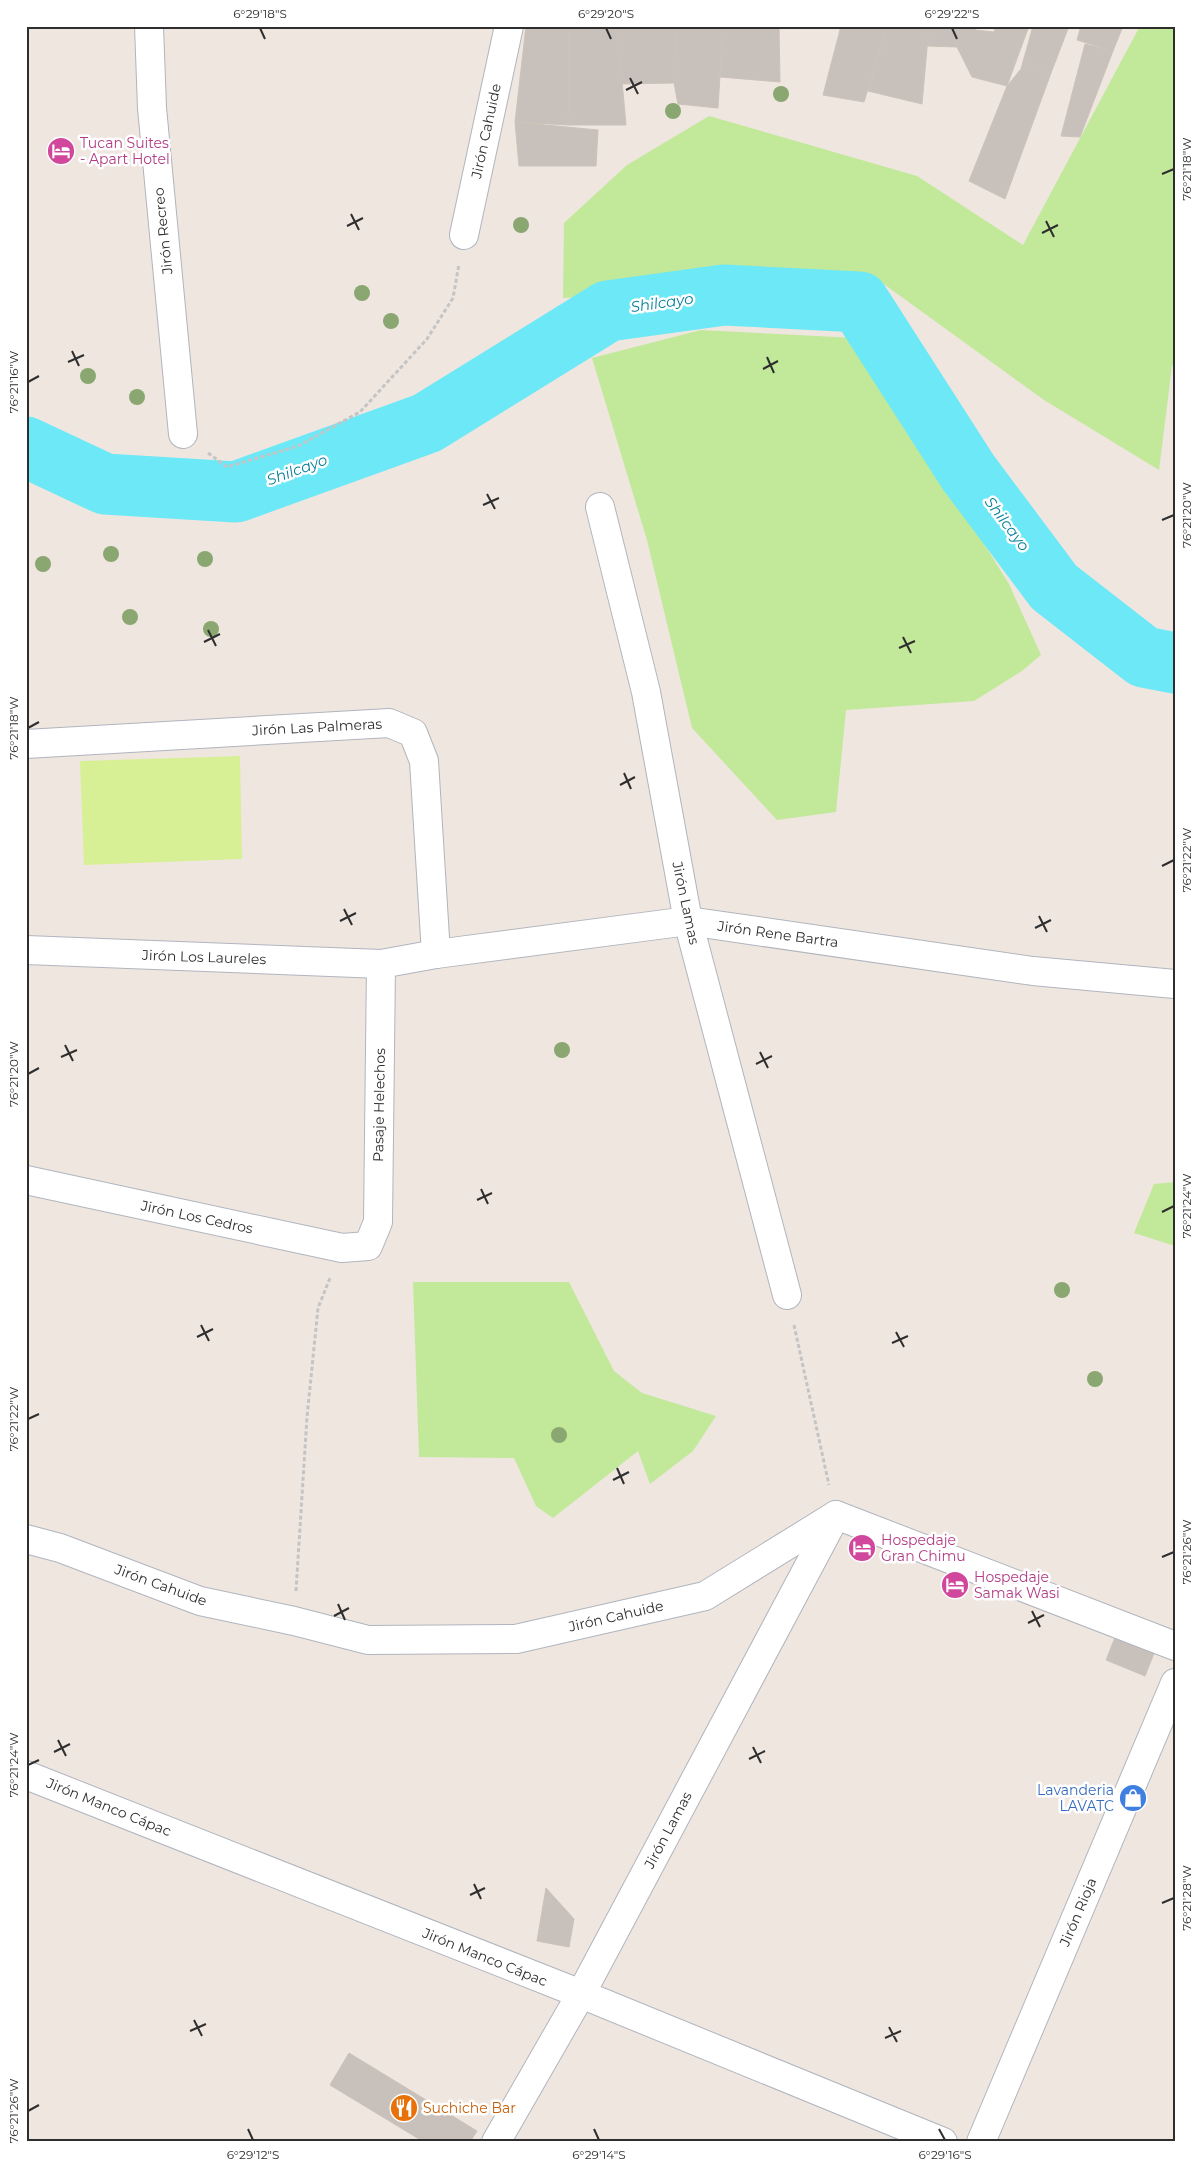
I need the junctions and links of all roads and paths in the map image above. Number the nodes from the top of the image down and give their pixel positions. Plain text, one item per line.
1 (149, 26) edge
2 (509, 26) edge
3 (464, 235) joint
4 (183, 434) joint
5 (600, 508) dead end
6 (26, 744) edge
7 (688, 921) junction
8 (26, 950) edge
9 (436, 954) junction
10 (381, 964) junction
11 (1175, 984) edge
12 (26, 1180) edge
13 (355, 1247) junction
14 (787, 1295) joint
15 (836, 1515) junction
16 (26, 1539) edge
17 (294, 1621) junction
18 (1175, 1646) edge
19 (1175, 1683) edge
20 (26, 1775) edge
21 (580, 1994) junction
22 (496, 2142) edge
23 (943, 2142) edge
24 (981, 2142) edge

1 - 4 street, Jirón Recreo
2 - 3 street, Jirón Cahuide
3 - 4 path
5 - 7 street, Jirón Lamas
6 - 9 street, Jirón Las Palmeras
7 - 9 street, Jirón Rene Bartra
7 - 11 street, Jirón Rene Bartra
7 - 14 street, Jirón Lamas
8 - 10 street, Jirón Los Laureles
9 - 10 street, Jirón Rene Bartra
10 - 13 street, Pasaje Helechos
12 - 13 street, Jirón Los Cedros
13 - 17 path
14 - 15 path
15 - 17 street, Jirón Cahuide
15 - 18 street
15 - 21 street, Jirón Lamas
16 - 17 street, Jirón Cahuide
19 - 24 street, Jirón Rioja
20 - 21 street, Jirón Manco Cápac
21 - 22 street, Jirón Lamas
21 - 23 street, Jirón Manco Cápac

